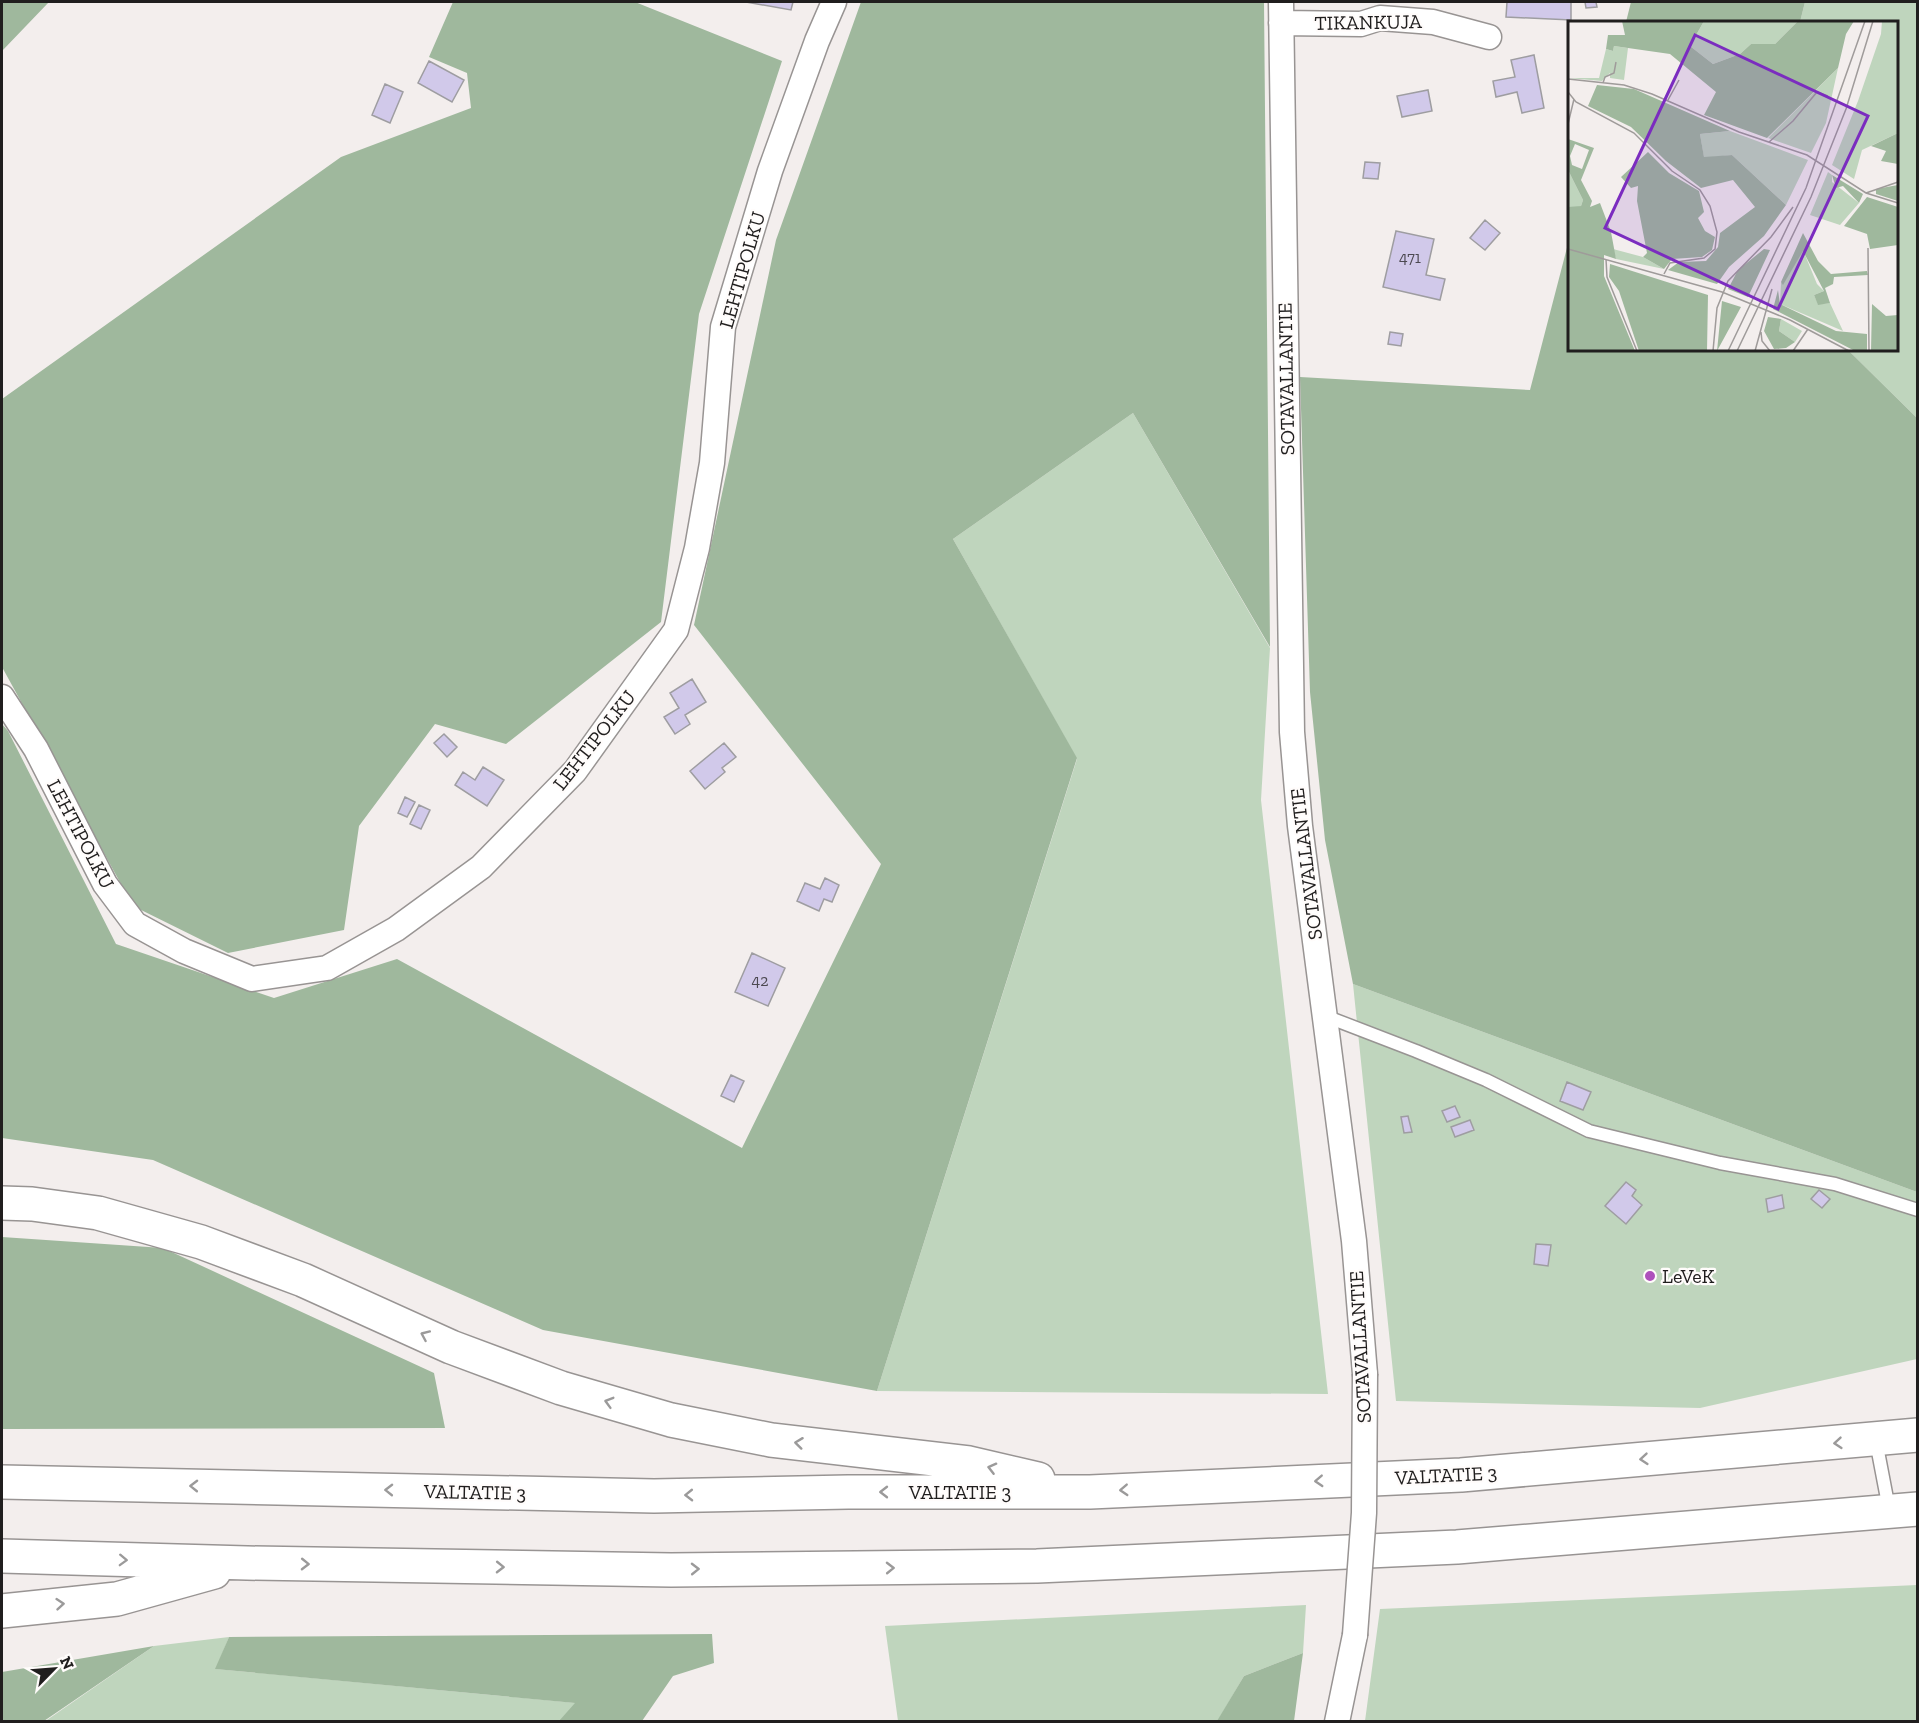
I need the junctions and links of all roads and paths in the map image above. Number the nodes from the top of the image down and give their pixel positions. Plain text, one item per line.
1 (834, 2) edge
2 (1281, 12) edge
3 (1489, 37) dead end
4 (2, 697) edge
5 (1325, 1016) junction
6 (2, 1203) edge
7 (1917, 1210) edge
8 (1917, 1435) edge
9 (1876, 1440) junction
10 (2, 1482) edge
11 (1090, 1492) junction
12 (1904, 1510) edge
13 (2, 1556) edge
14 (247, 1563) junction
15 (2, 1611) edge
16 (1337, 1722) edge

1 - 4 street, LEHTIPOLKU
2 - 3 street, TIKANKUJA
2 - 5 street, SOTAVALLANTIE
5 - 7 lane
5 - 16 street, SOTAVALLANTIE, bridge
11 -> 6 highway
8 - 9 highway, VALTATIE 3
9 -> 11 highway, VALTATIE 3
9 - 12 lane
11 -> 10 highway, VALTATIE 3
14 -> 12 highway
13 -> 14 highway
15 -> 14 highway

